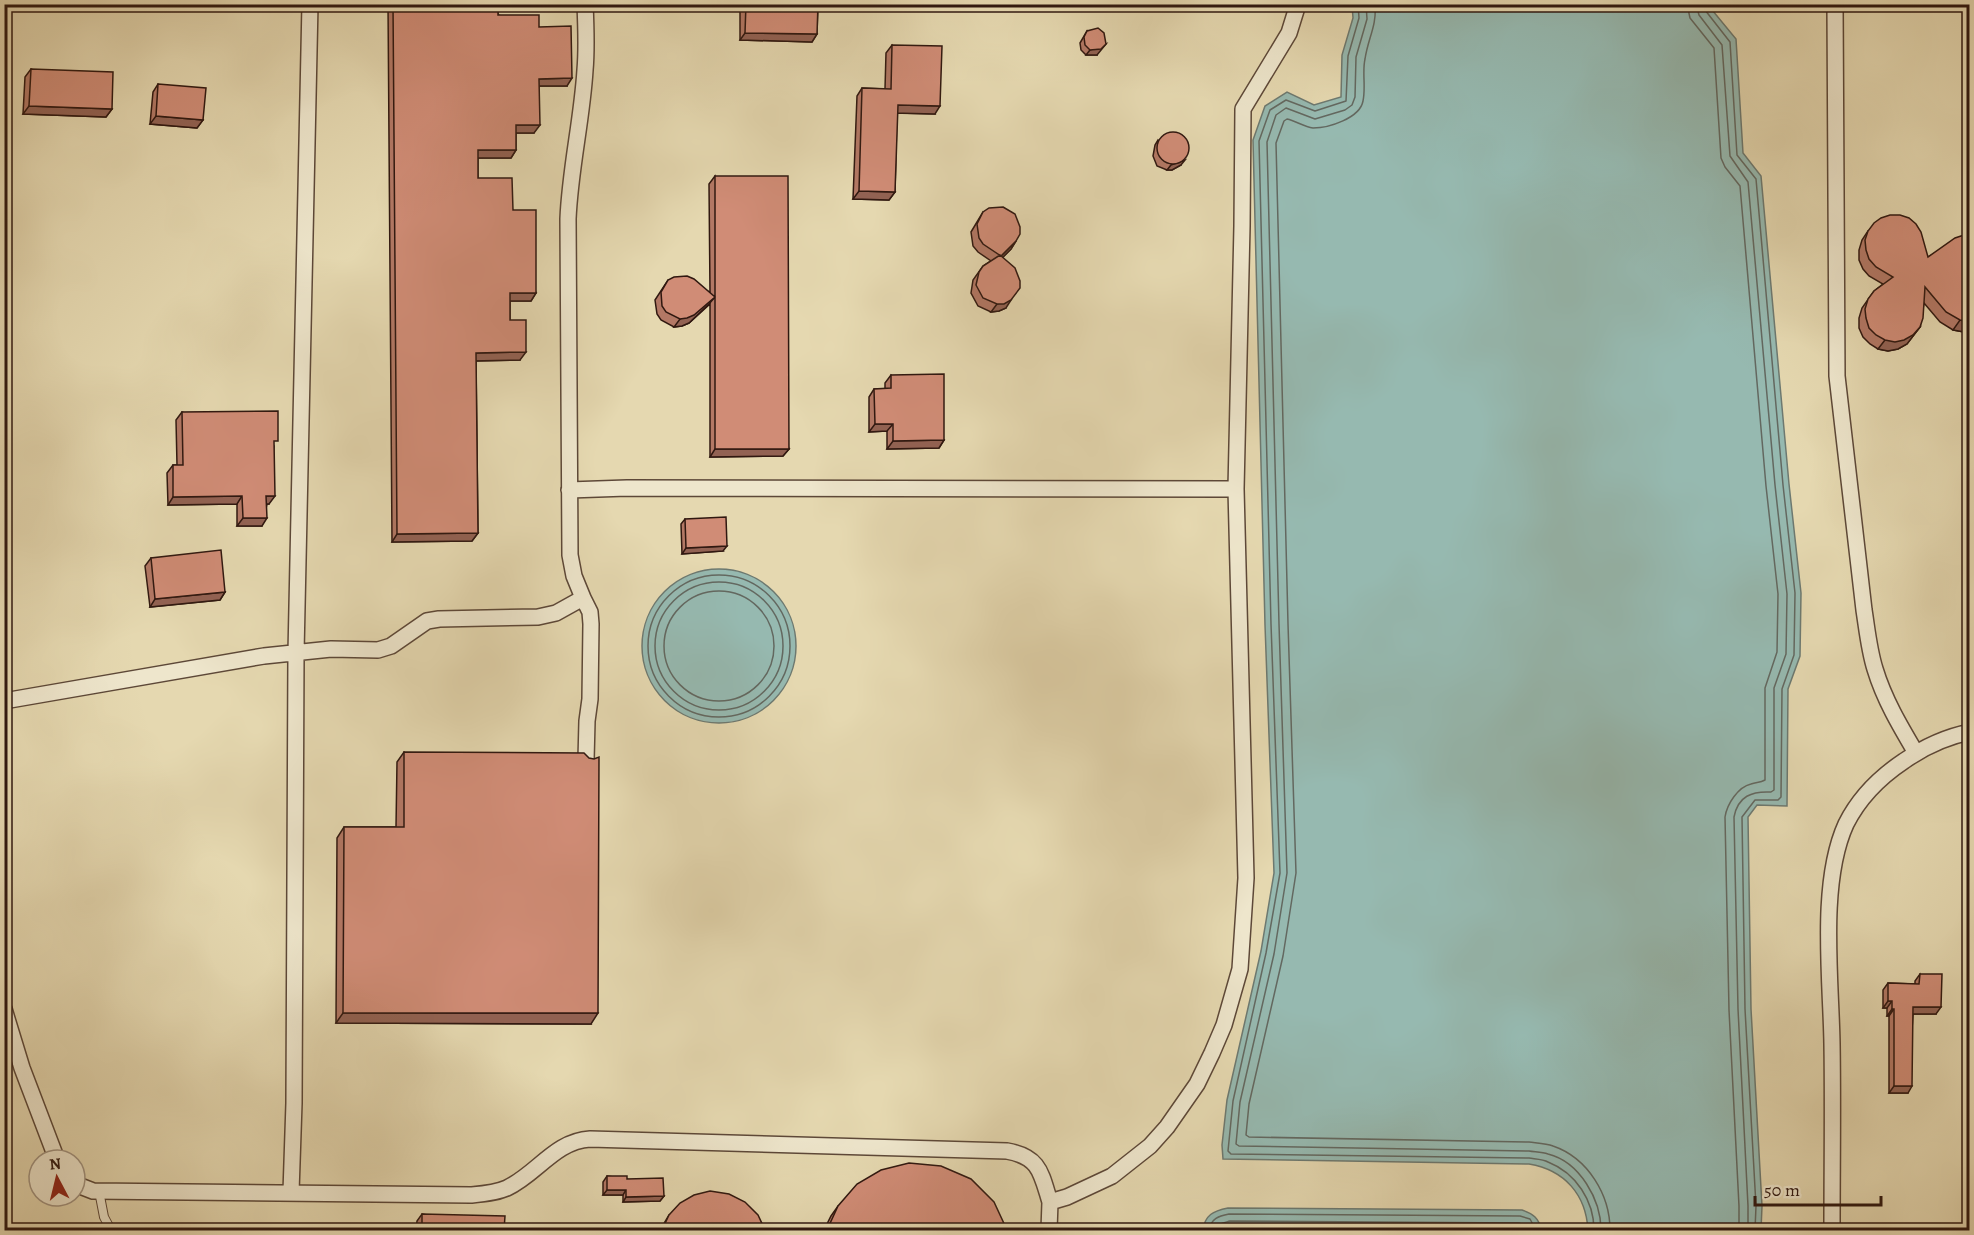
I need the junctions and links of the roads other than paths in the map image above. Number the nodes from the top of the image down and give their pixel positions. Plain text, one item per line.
1 (310, 4) edge
2 (585, 4) edge
3 (1298, 4) edge
4 (1835, 4) edge
5 (1236, 489) junction
6 (569, 490) junction
7 (584, 598) junction
8 (296, 653) junction
9 (4, 700) edge
10 (1970, 732) edge
11 (1916, 753) junction
12 (586, 760) edge
13 (4, 1009) edge
14 (52, 1148) edge
15 (87, 1189) edge
16 (99, 1191) junction
17 (291, 1192) junction
18 (1050, 1202) junction
19 (111, 1230) edge
20 (1049, 1230) edge
21 (1832, 1230) edge

1 - 8 street
2 - 6 street
3 - 5 street
4 - 11 street
5 - 6 street
5 - 18 street
6 - 7 street
7 - 8 street
7 - 12 street
8 - 9 street
8 - 17 street
10 - 11 street
11 - 21 street
13 - 14 street
15 - 16 street
16 - 17 street
16 - 19 lane
17 - 18 street
18 - 20 street

